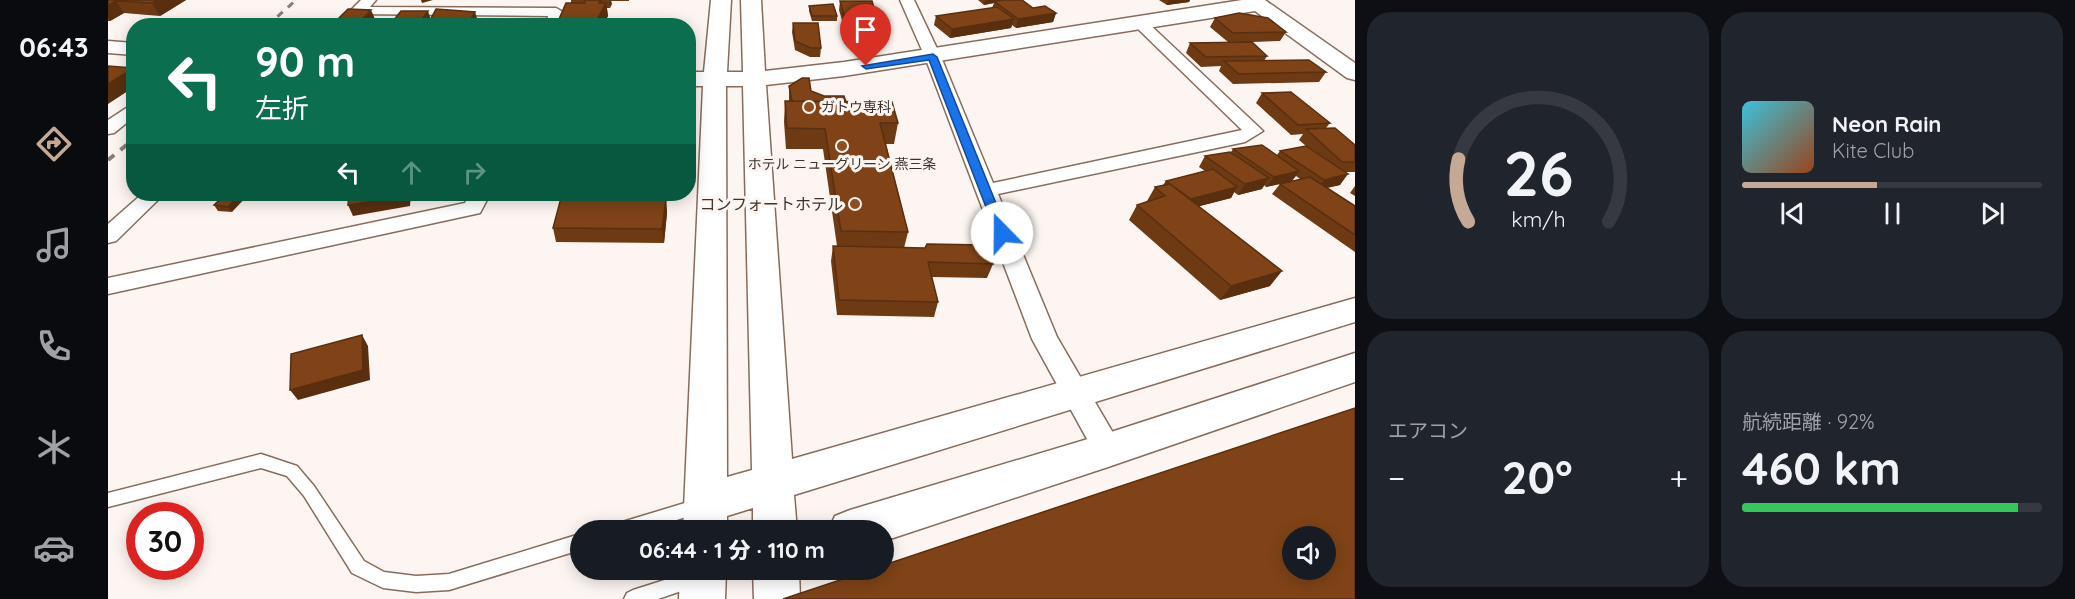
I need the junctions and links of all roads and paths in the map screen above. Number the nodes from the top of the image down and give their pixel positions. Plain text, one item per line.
1 (369, 0) edge
2 (721, 0) edge
3 (751, 0) edge
4 (907, 0) edge
5 (1255, 2) edge
6 (555, 18) edge
7 (1141, 24) junction
8 (109, 46) edge
9 (126, 48) edge
10 (933, 57) junction
11 (1355, 73) edge
12 (755, 79) junction
13 (702, 80) edge
14 (126, 114) edge
15 (108, 129) edge
16 (985, 191) junction
17 (146, 201) edge
18 (476, 201) edge
19 (108, 236) edge
20 (108, 286) edge
21 (1355, 310) edge
22 (1355, 367) edge
23 (1074, 394) junction
24 (1108, 450) junction
25 (773, 484) junction
26 (108, 500) edge
27 (705, 517) edge
28 (687, 520) edge
29 (775, 520) edge
30 (885, 520) edge
31 (570, 546) edge
32 (704, 580) edge
33 (776, 580) edge
34 (633, 599) edge
35 (777, 599) edge

1 - 6 street
2 - 13 street
3 - 12 street
4 - 10 street
5 - 7 street
5 - 11 street
7 - 10 street
7 - 16 street
8 - 9 street
10 - 12 street
10 - 16 street
12 - 13 street
12 - 25 street
13 - 27 street
14 - 15 street
16 - 23 street
17 - 19 street
18 - 20 street
21 - 23 street
22 - 24 street
23 - 24 street
23 - 25 street
24 - 30 street
25 - 27 street
25 - 29 street
26 - 31 lane
27 - 28 lane
32 - 34 lane
33 - 35 street

